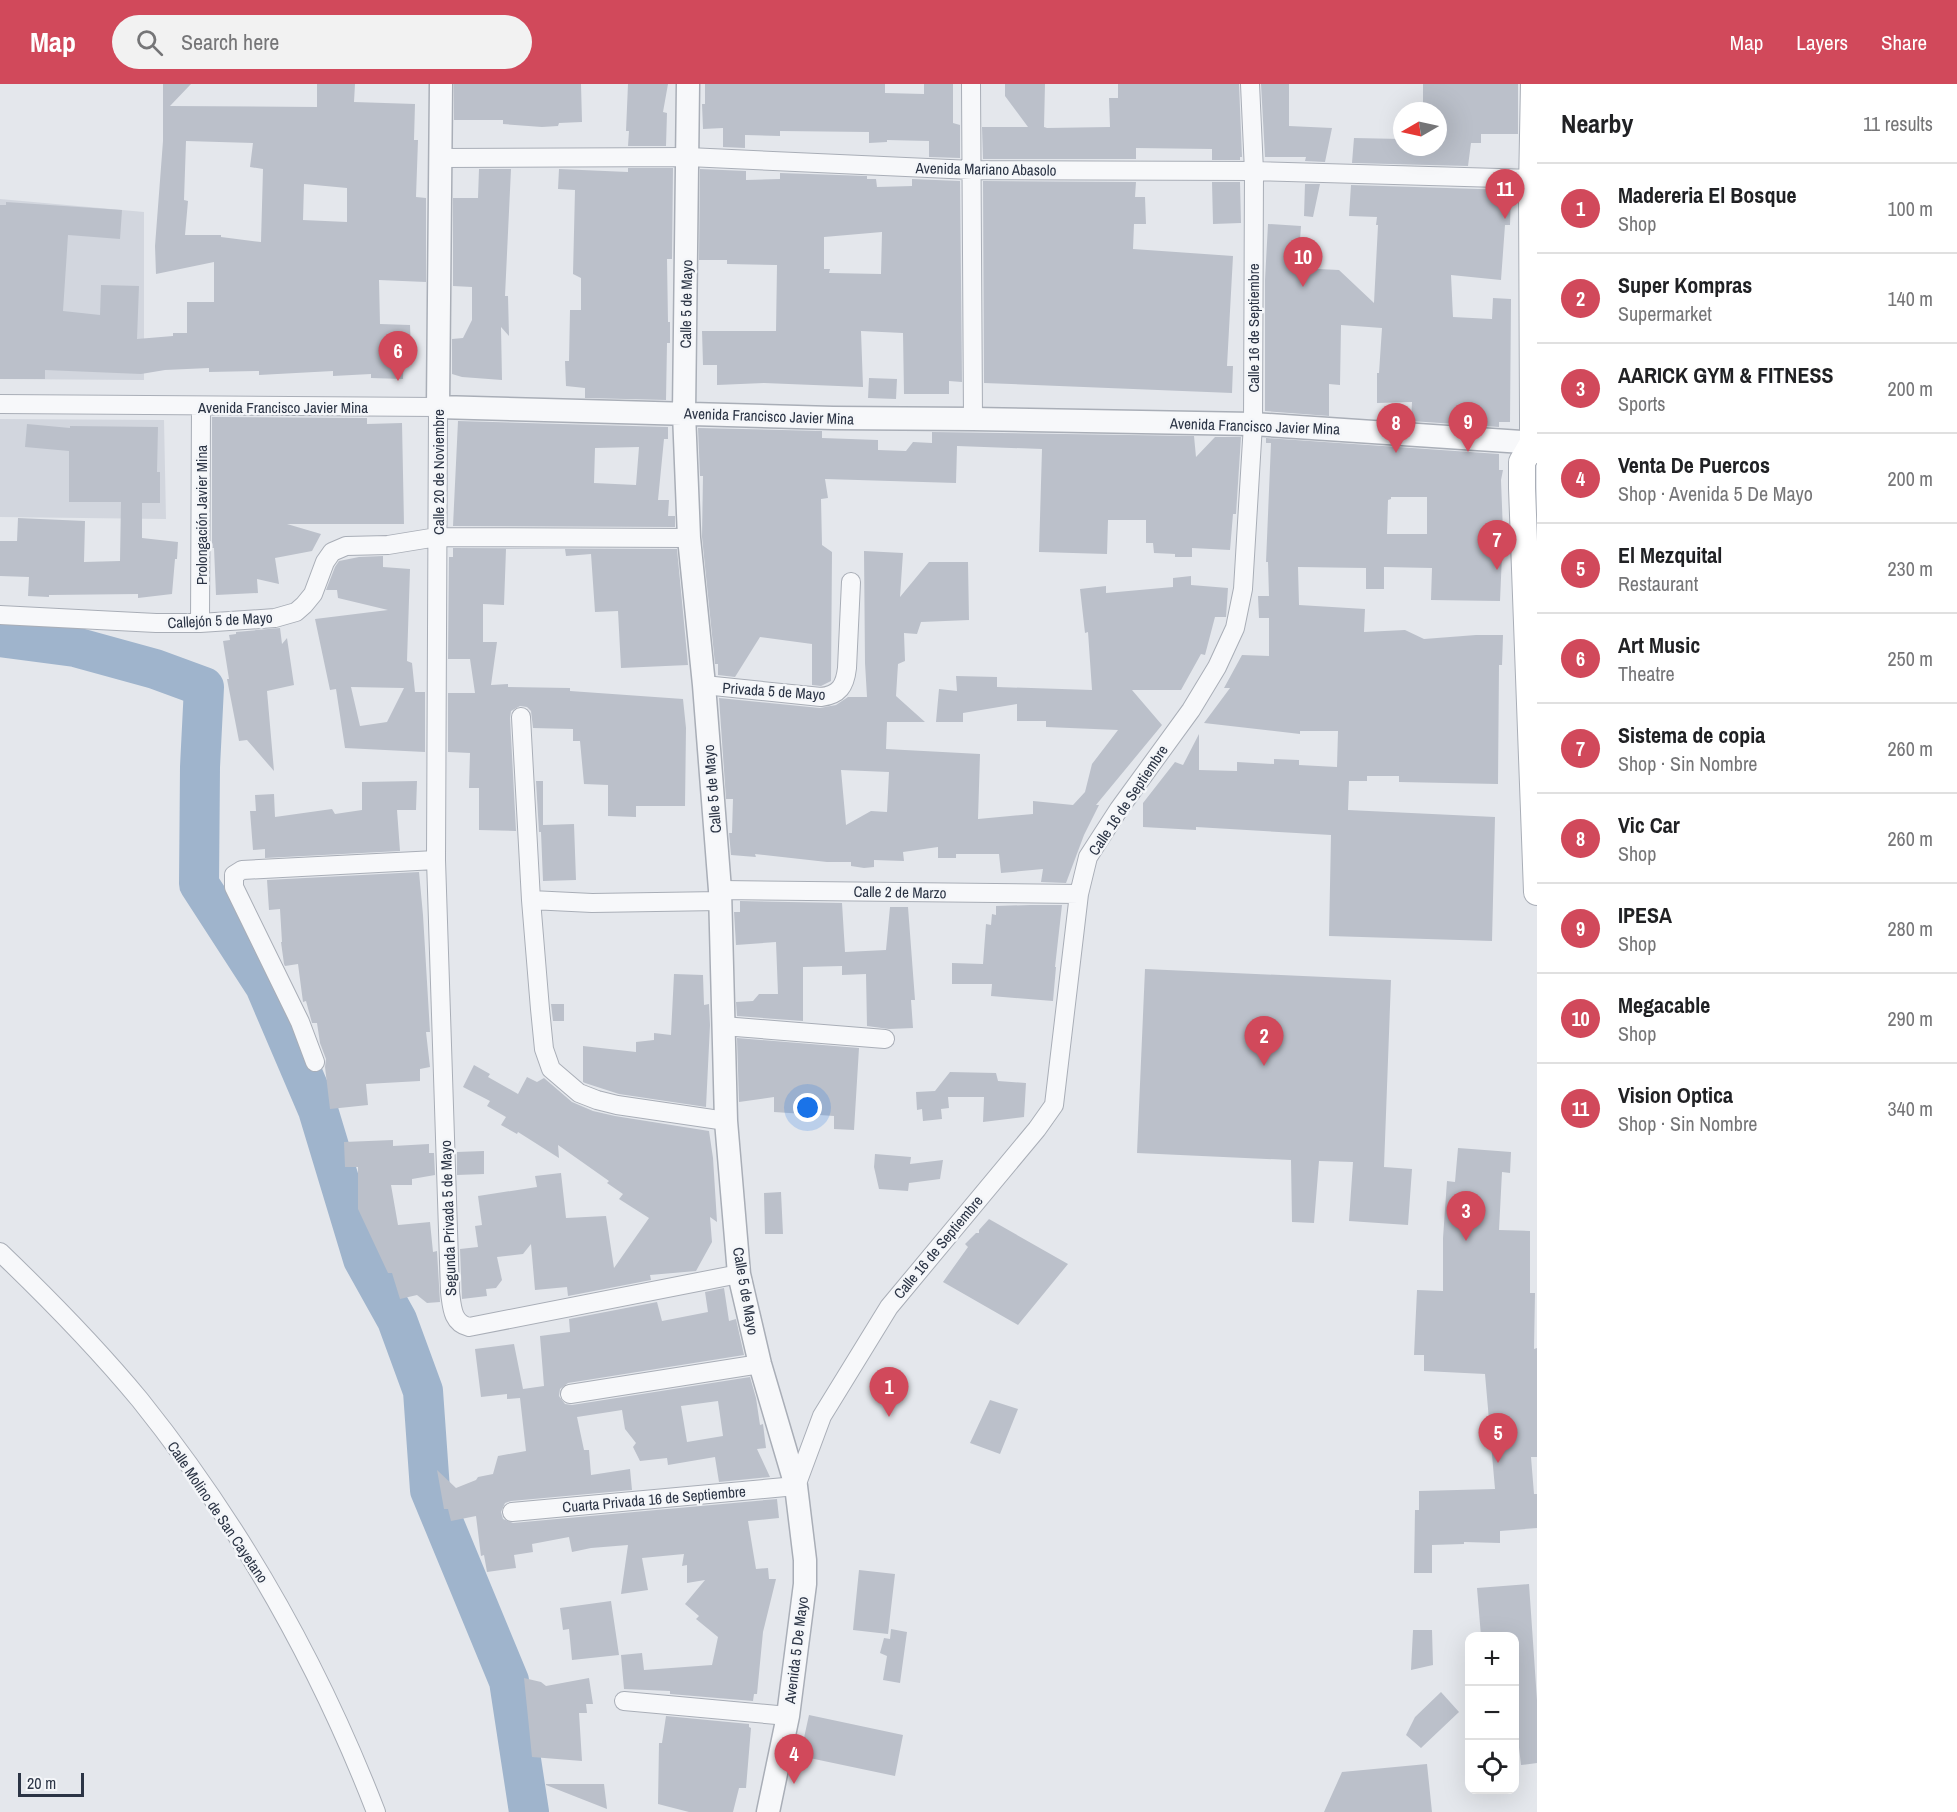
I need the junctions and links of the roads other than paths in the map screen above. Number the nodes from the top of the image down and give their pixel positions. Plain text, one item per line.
1 (441, 84) edge
2 (688, 84) edge
3 (971, 84) edge
4 (1250, 84) edge
5 (1534, 84) edge
6 (688, 157) junction
7 (441, 158) junction
8 (972, 170) junction
9 (1254, 171) junction
10 (1532, 179) junction
11 (0, 404) edge
12 (201, 407) junction
13 (438, 407) junction
14 (684, 413) junction
15 (973, 419) junction
16 (1253, 424) junction
17 (1536, 445) edge
18 (437, 537) junction
19 (689, 537) junction
20 (851, 582) dead end
21 (0, 615) edge
22 (200, 623) junction
23 (704, 686) junction
24 (521, 717) dead end
25 (436, 860) junction
26 (1537, 892) edge
27 (1079, 894) junction
28 (720, 896) junction
29 (531, 900) junction
30 (723, 1026) junction
31 (885, 1039) dead end
32 (315, 1062) dead end
33 (726, 1121) junction
34 (0, 1252) edge
35 (739, 1274) junction
36 (760, 1364) junction
37 (570, 1394) dead end
38 (796, 1486) junction
39 (512, 1512) dead end
40 (624, 1701) dead end
41 (788, 1716) junction
42 (376, 1812) edge
43 (768, 1812) edge

1 - 7 street, Calle 20 de Noviembre
2 - 6 street, Calle 5 de Mayo
3 - 8 street
4 - 9 street, Calle 16 de Septiembre
5 - 10 main road
6 - 7 street, Avenida Mariano Abasolo
6 - 8 street, Avenida Mariano Abasolo
6 - 14 street, Calle 5 de Mayo
7 - 13 street, Calle 20 de Noviembre
8 - 9 street, Avenida Mariano Abasolo
8 - 15 street
9 - 10 street, Avenida Mariano Abasolo
9 - 16 street, Calle 16 de Septiembre
10 - 17 main road
11 - 12 street, Avenida Francisco Javier Mina
12 - 13 street, Avenida Francisco Javier Mina
12 - 22 street, Prolongación Javier Mina
13 - 14 street, Avenida Francisco Javier Mina
13 - 18 street, Calle 20 de Noviembre
14 - 15 street, Avenida Francisco Javier Mina
14 - 19 street, Calle 5 de Mayo
15 - 16 street, Avenida Francisco Javier Mina
16 - 17 street, Avenida Francisco Javier Mina
16 - 27 street, Calle 16 de Septiembre
17 - 26 main road
18 - 19 street, Callejón 5 de Mayo
18 - 22 street, Callejón 5 de Mayo
18 - 25 street, Calle 20 de Noviembre
19 - 23 street, Calle 5 de Mayo
20 - 23 street, Privada 5 de Mayo
21 - 22 street, Callejón 5 de Mayo
23 - 28 street, Calle 5 de Mayo
24 - 29 street
25 - 32 street
25 - 35 street, Segunda Privada 5 de Mayo
27 - 28 street, Calle 2 de Marzo
27 - 38 street, Calle 16 de Septiembre
28 - 29 street, Calle 2 de Marzo
28 - 30 street, Calle 5 de Mayo
29 - 33 street
30 - 31 street
30 - 33 street, Calle 5 de Mayo
33 - 35 street, Calle 5 de Mayo
34 - 42 street, Calle Molino de San Cayetano
35 - 36 street, Calle 5 de Mayo
36 - 37 street
36 - 38 street, Calle 5 de Mayo
38 - 39 street, Cuarta Privada 16 de Septiembre
38 - 41 street, Avenida 5 De Mayo
40 - 41 street
41 - 43 street, Avenida 5 De Mayo

